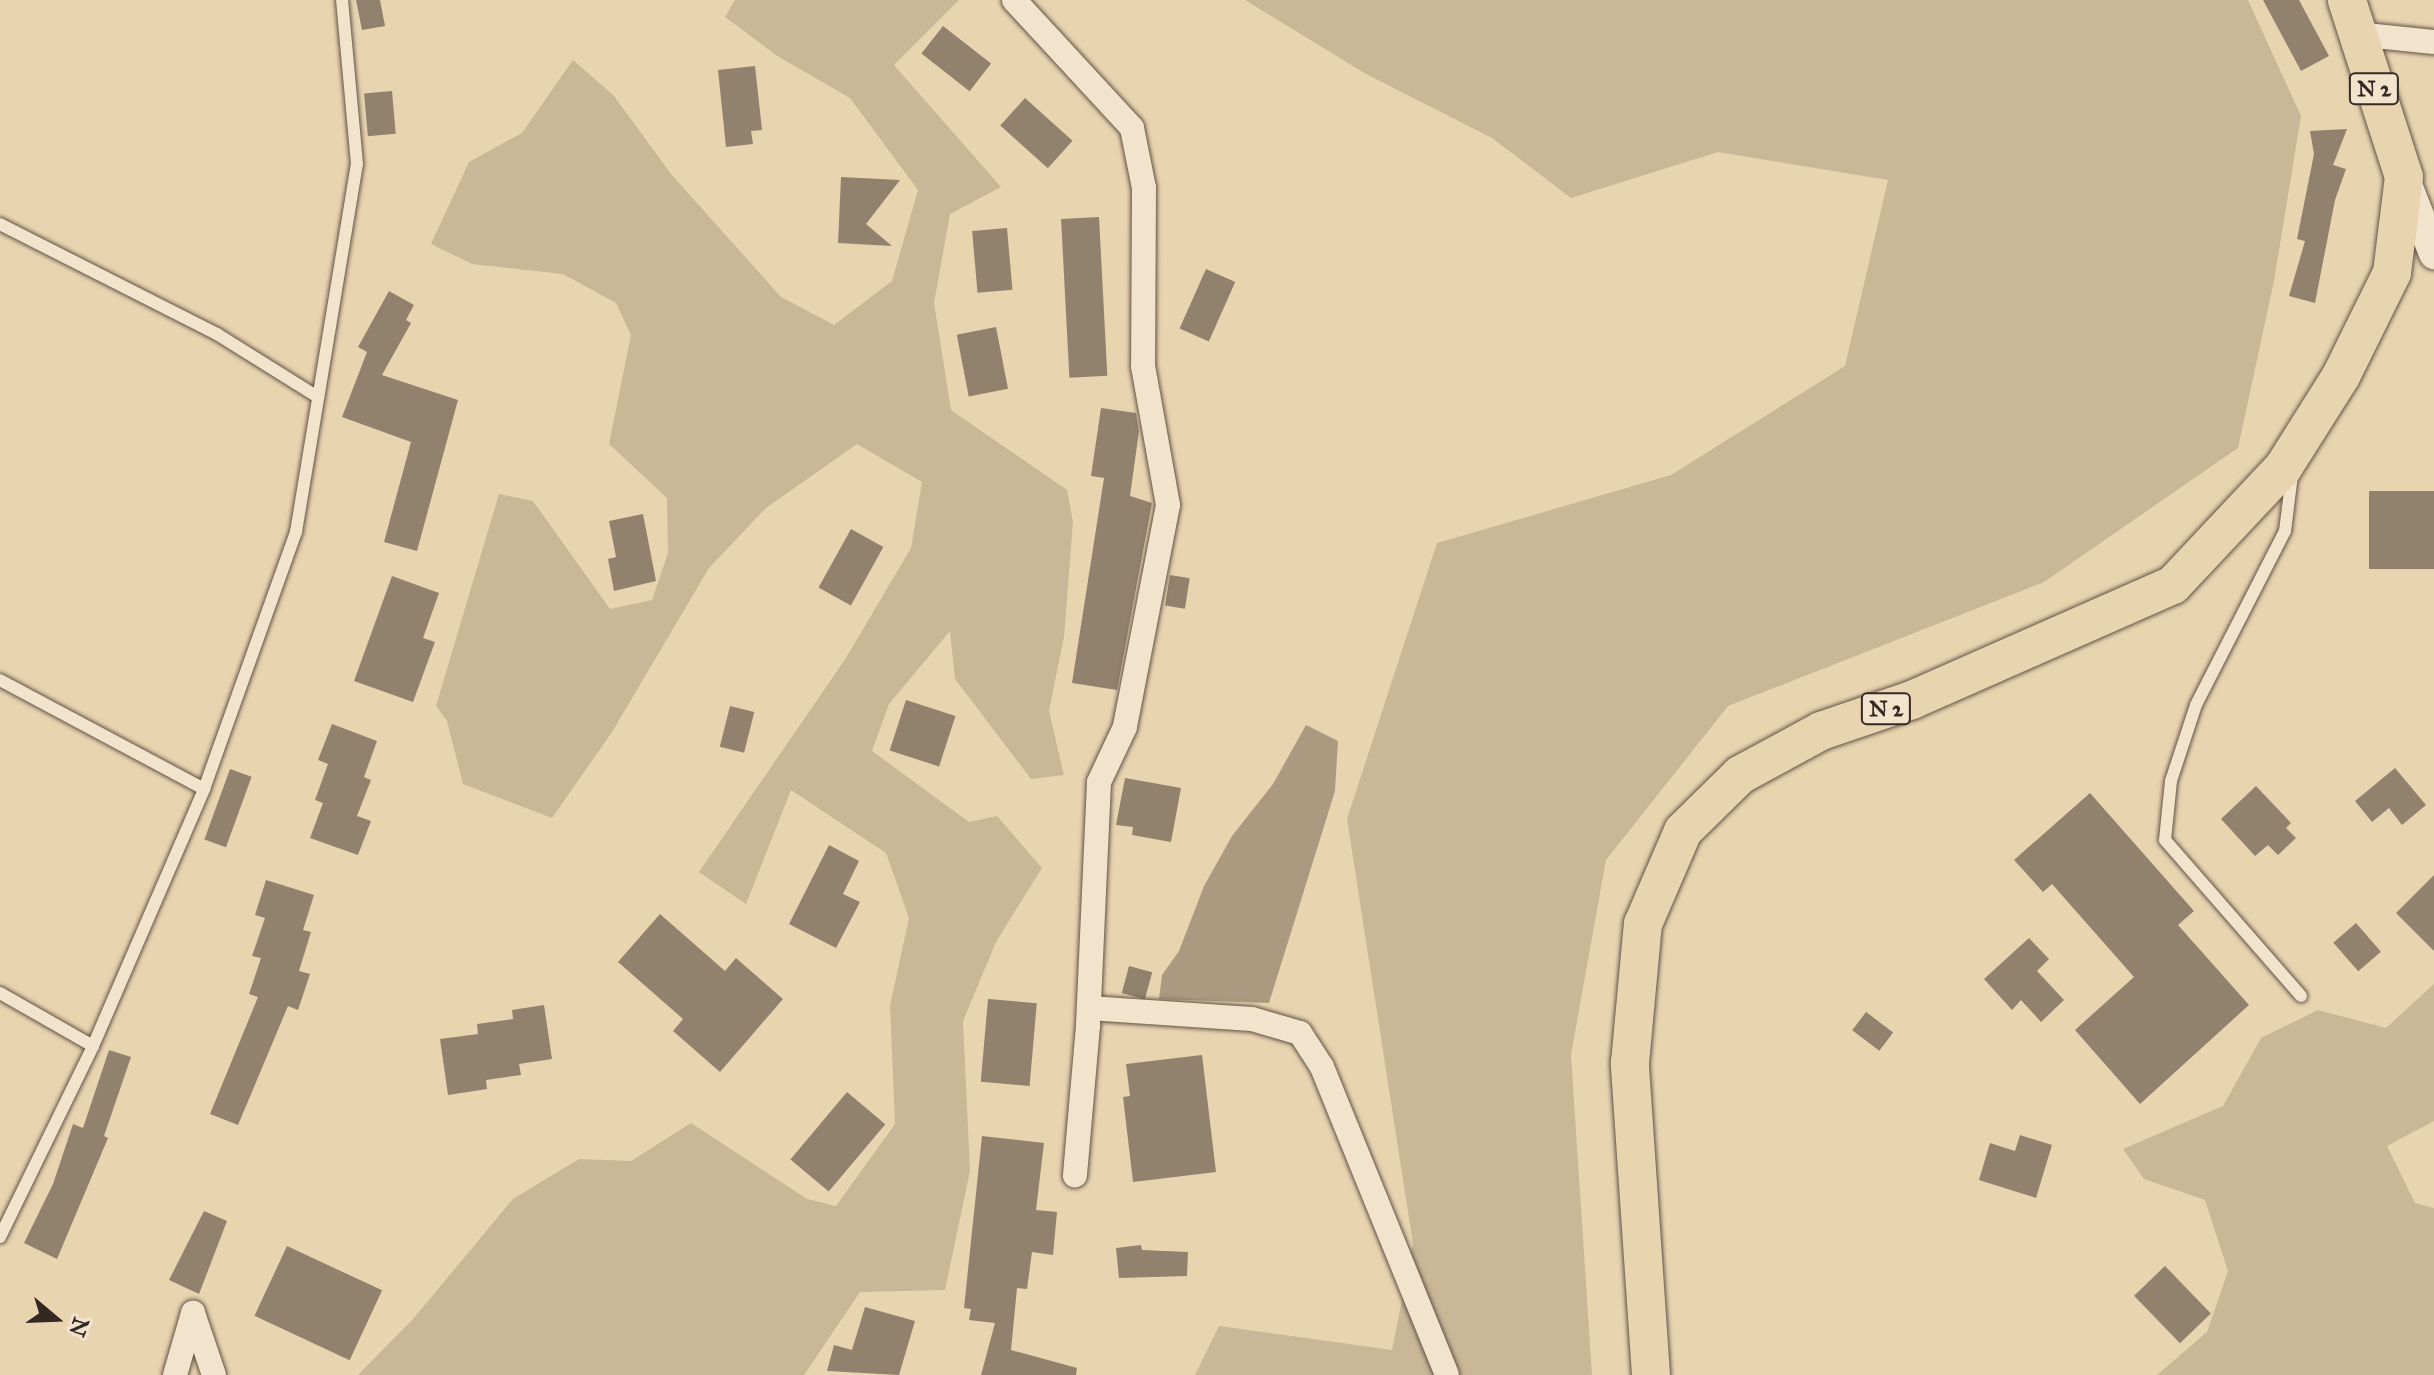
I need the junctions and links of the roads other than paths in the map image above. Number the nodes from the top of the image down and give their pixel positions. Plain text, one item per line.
1 (342, 0) edge
2 (1014, 0) edge
3 (2351, 17) edge
4 (2434, 42) edge
5 (2404, 177) junction
6 (0, 224) edge
7 (2434, 254) edge
8 (318, 397) junction
9 (2296, 448) junction
10 (0, 680) edge
11 (204, 789) junction
12 (0, 993) edge
13 (2301, 996) dead end
14 (1089, 1008) junction
15 (93, 1046) junction
16 (1075, 1175) dead end
17 (0, 1237) edge
18 (175, 1375) edge
19 (214, 1375) edge
20 (1447, 1375) edge
21 (1651, 1375) edge

1 - 8 lane
2 - 14 street
3 - 4 street
3 - 5 main road, N 2
5 - 7 street
5 - 9 main road, N 2
6 - 8 lane
8 - 11 lane
9 - 13 lane
9 - 21 main road, N 2
10 - 11 lane
11 - 15 lane
12 - 15 lane
14 - 16 street
14 - 20 street
15 - 17 lane
18 - 19 street

